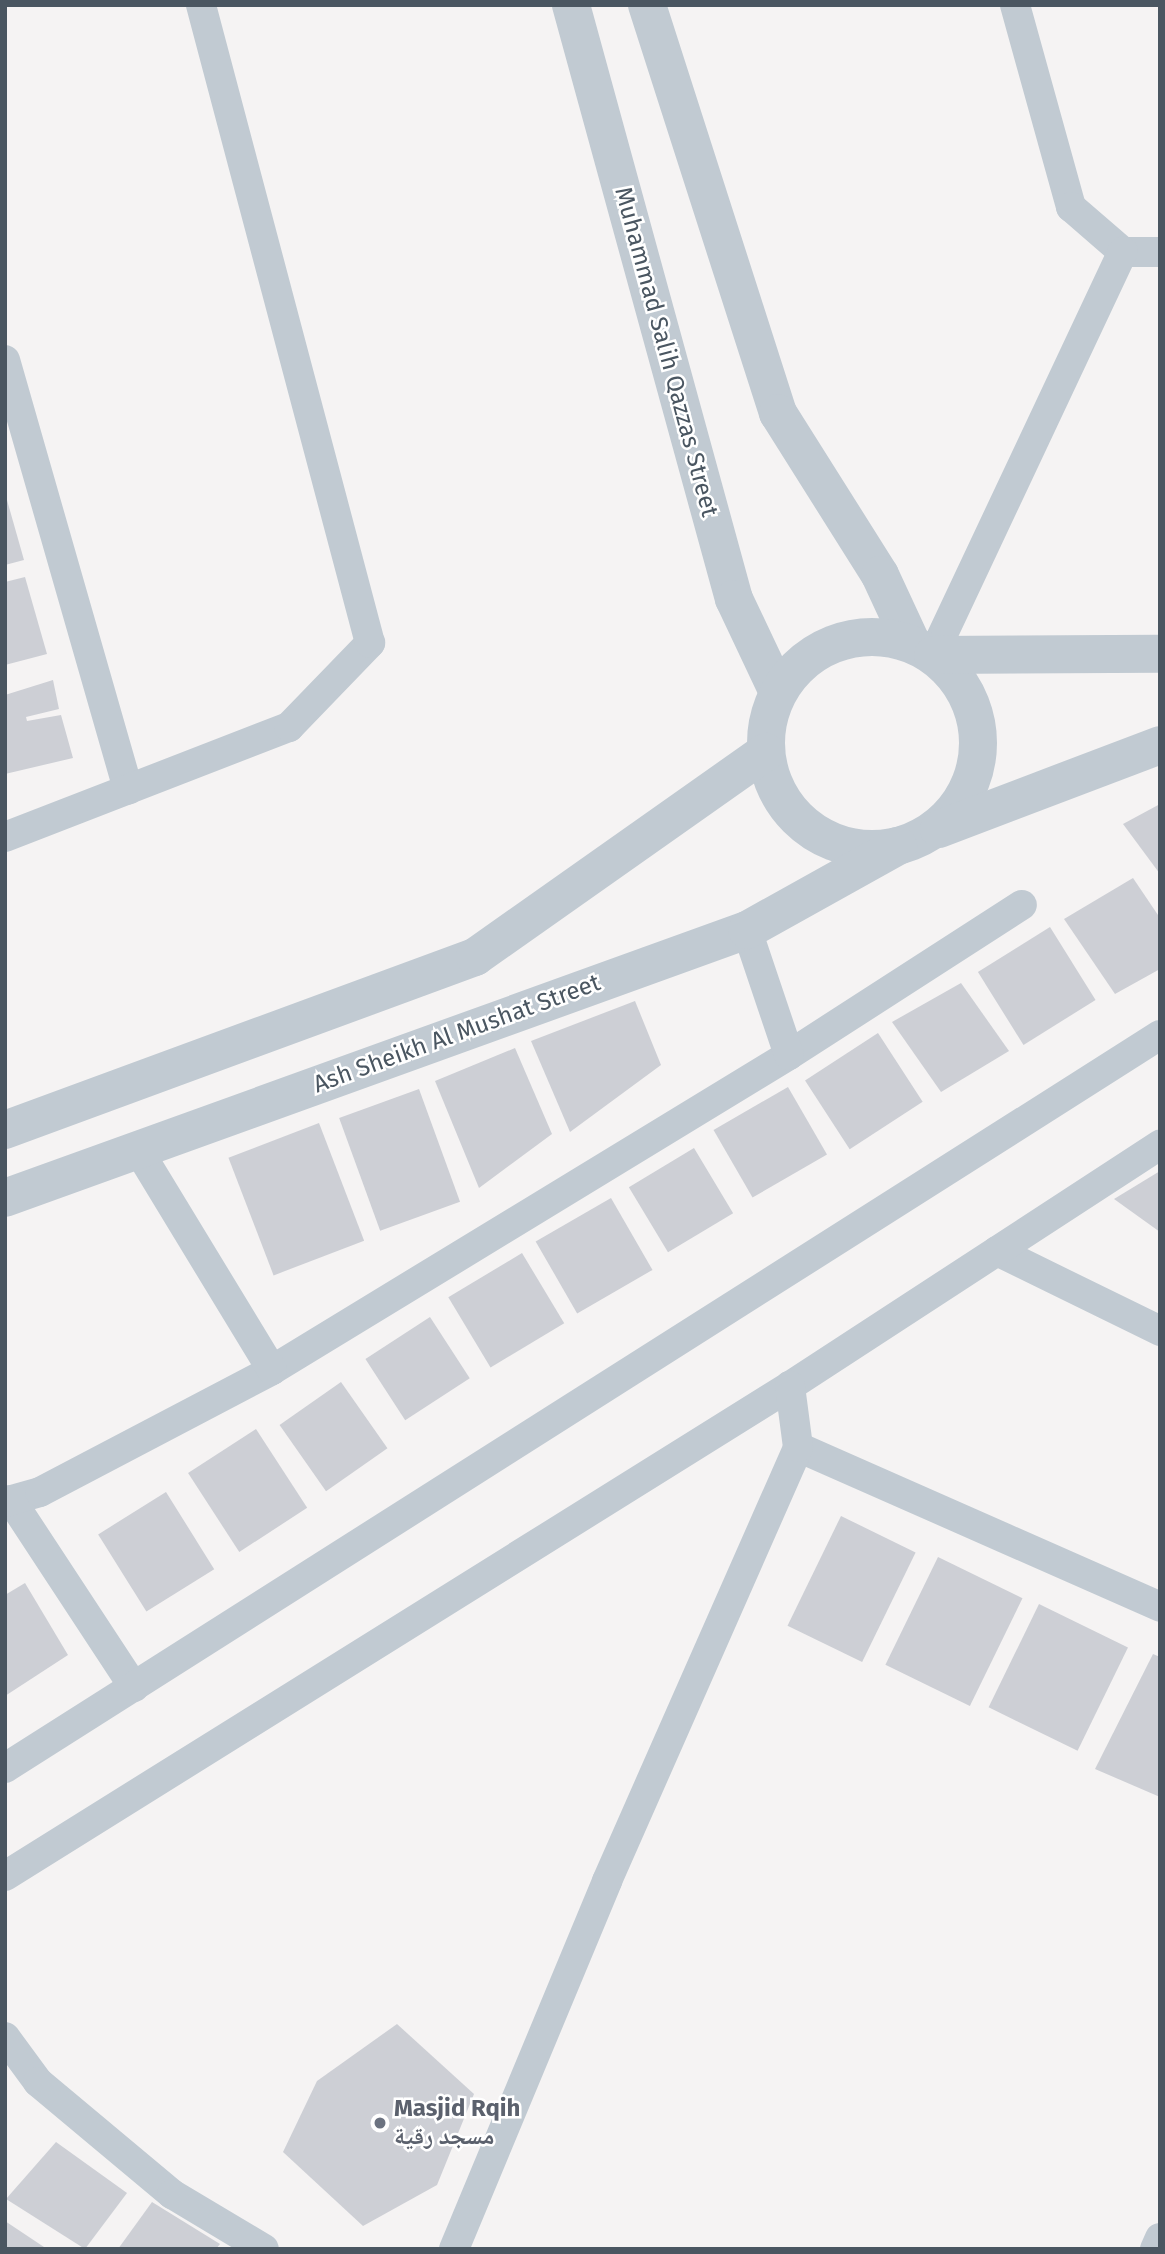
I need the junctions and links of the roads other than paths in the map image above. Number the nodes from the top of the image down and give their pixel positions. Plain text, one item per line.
1 (201, 5) edge
2 (571, 5) edge
3 (647, 5) edge
4 (1015, 5) edge
5 (1124, 252) junction
6 (1160, 252) edge
7 (5, 360) edge
8 (922, 650) junction
9 (1160, 654) edge
10 (778, 692) junction
11 (1160, 745) edge
12 (766, 752) junction
13 (128, 789) junction
14 (5, 837) edge
15 (914, 839) junction
16 (1022, 905) dead end
17 (747, 930) junction
18 (1160, 1035) edge
19 (789, 1055) junction
20 (5, 1130) edge
21 (1160, 1145) edge
22 (138, 1150) junction
23 (5, 1198) edge
24 (997, 1251) junction
25 (1160, 1331) edge
26 (272, 1370) junction
27 (790, 1386) junction
28 (798, 1447) junction
29 (8, 1501) edge
30 (1160, 1607) edge
31 (134, 1687) junction
32 (5, 1768) edge
33 (5, 1876) edge
34 (5, 2037) edge
35 (1160, 2238) edge
36 (264, 2249) edge
37 (454, 2249) edge
38 (1155, 2249) edge

1 - 13 street
2 - 10 street, Muhammad Salih Qazzas Street
3 - 8 street
4 - 5 street
5 - 6 street
5 - 8 street
7 - 13 street
8 - 9 street
8 - 10 street
8 - 15 street
10 - 12 street
11 - 15 street, Ash Sheikh Al Mushat Street
12 - 15 street
12 - 20 street
13 - 14 street
15 - 17 street, Ash Sheikh Al Mushat Street
16 - 19 street
17 - 19 street
17 - 22 street, Ash Sheikh Al Mushat Street
18 - 31 street
19 - 26 street
21 - 24 street
22 - 23 street, Ash Sheikh Al Mushat Street
22 - 26 street
24 - 25 street
24 - 27 street
26 - 29 street
27 - 28 street
27 - 33 street
28 - 30 street
28 - 37 street
29 - 31 street
31 - 32 street
34 - 36 street
35 - 38 street

